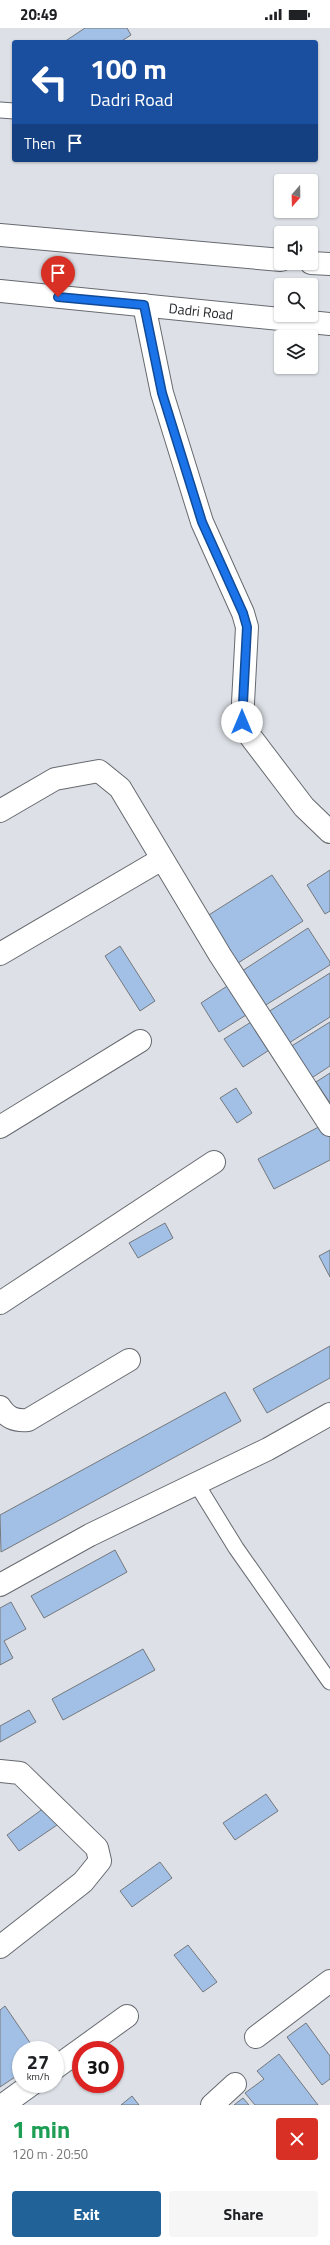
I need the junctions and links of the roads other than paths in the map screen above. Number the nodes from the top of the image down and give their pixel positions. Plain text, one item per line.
1 (0, 110) edge
2 (12, 111) edge
3 (0, 235) edge
4 (274, 259) edge
5 (318, 263) edge
6 (330, 264) edge
7 (0, 291) edge
8 (144, 305) junction
9 (330, 324) edge
10 (0, 811) edge
11 (330, 832) edge
12 (162, 859) junction
13 (0, 954) edge
14 (140, 1041) dead end
15 (330, 1125) edge
16 (0, 1127) edge
17 (214, 1162) dead end
18 (0, 1302) edge
19 (129, 1360) dead end
20 (0, 1407) edge
21 (330, 1414) edge
22 (196, 1483) junction
23 (0, 1585) edge
24 (330, 1682) edge
25 (0, 1772) edge
26 (0, 1947) edge
27 (330, 1981) edge
28 (126, 2016) dead end
29 (256, 2037) dead end
30 (64, 2061) edge
31 (235, 2084) dead end
32 (20, 2093) edge
33 (3, 2105) edge
34 (212, 2105) edge

1 - 2 lane
3 - 4 street
5 - 6 street
7 - 8 street, Dadri Road
8 - 9 street, Dadri Road
8 - 11 street
10 - 12 street
12 - 13 street
12 - 15 street
14 - 16 street
17 - 18 street
19 - 20 street
21 - 22 street
22 - 23 street
22 - 24 lane
25 - 26 street
27 - 29 street
28 - 30 street
31 - 34 street
32 - 33 street

